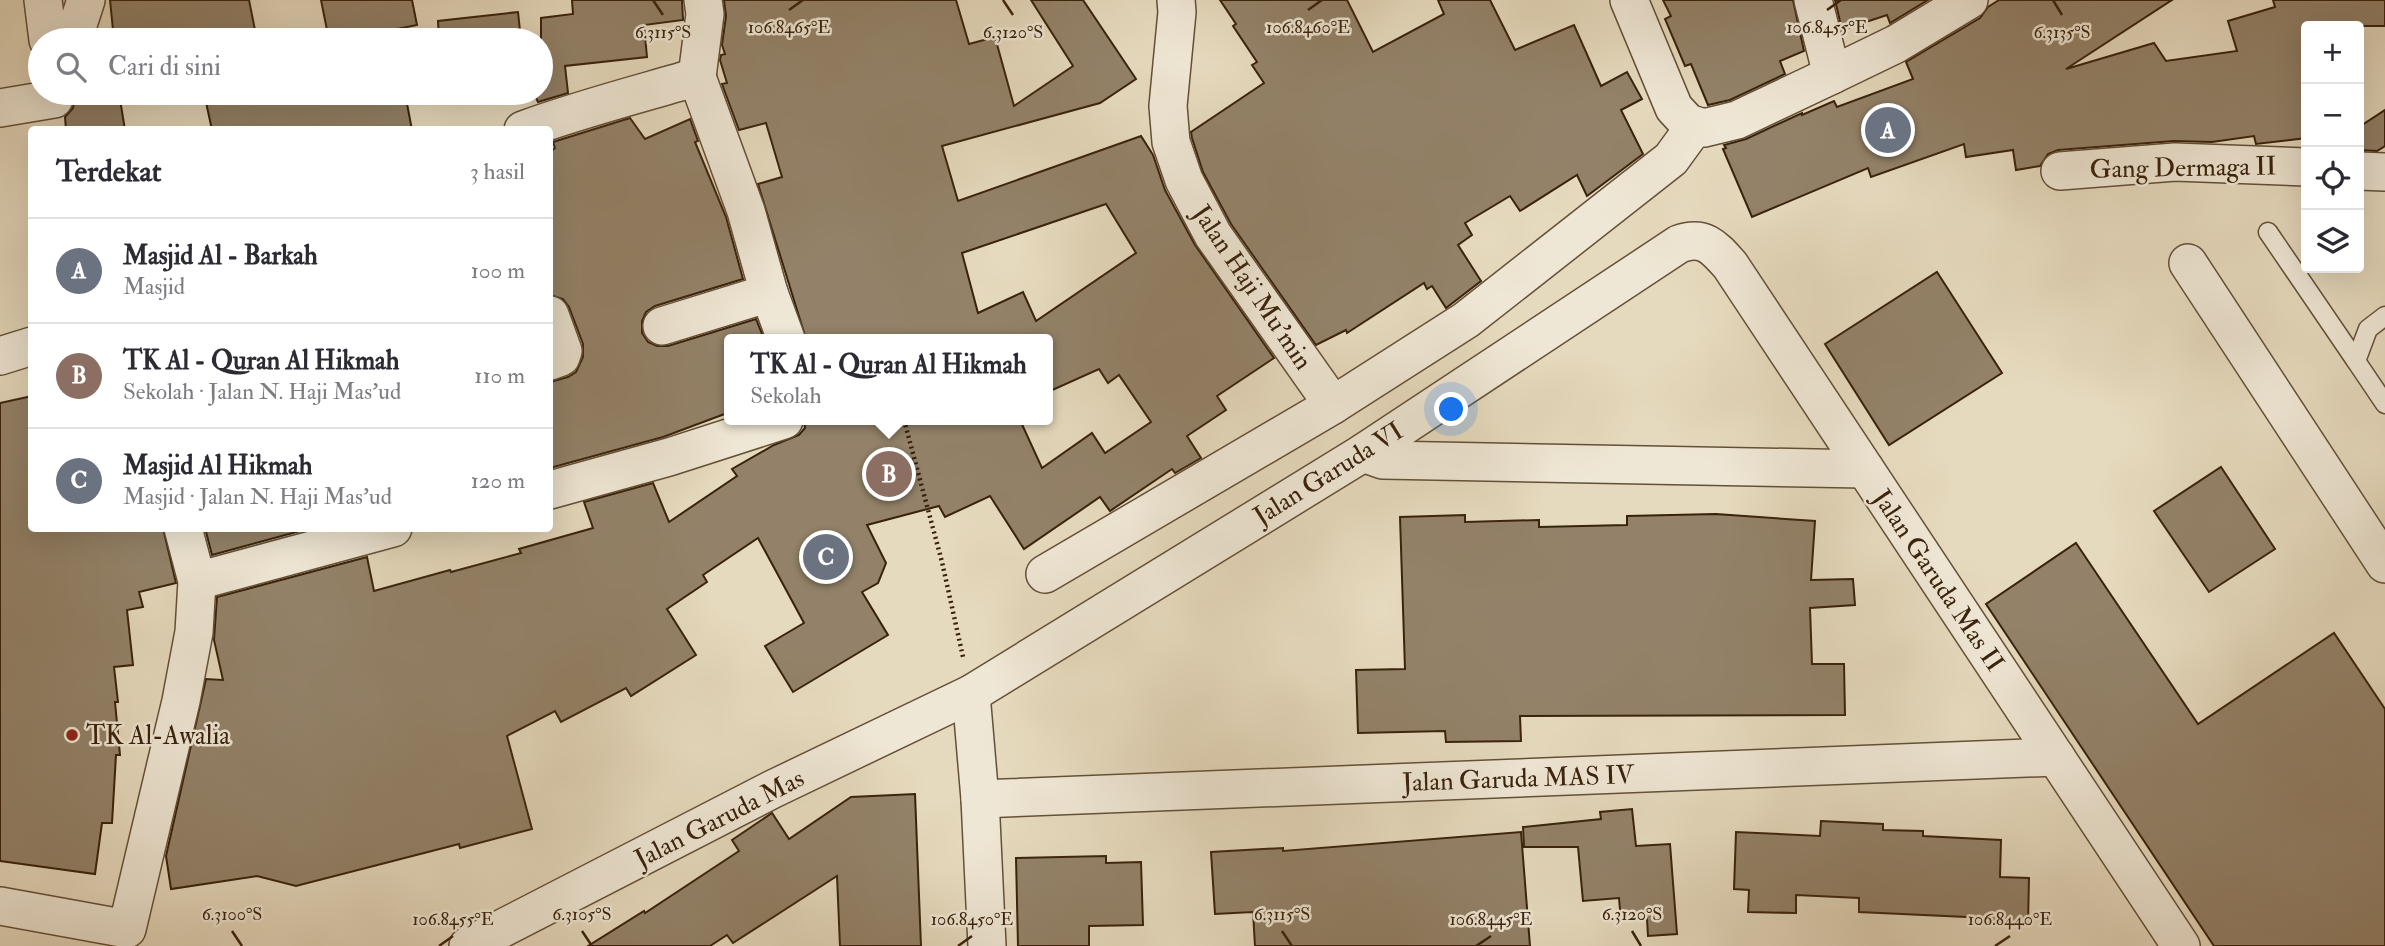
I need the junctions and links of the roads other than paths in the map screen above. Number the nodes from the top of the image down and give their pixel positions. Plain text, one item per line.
1 (43, 0) edge
2 (86, 0) edge
3 (703, 0) edge
4 (1176, 0) edge
5 (1629, 0) edge
6 (1813, 0) edge
7 (1969, 0) edge
8 (46, 28) edge
9 (77, 28) edge
10 (1832, 75) junction
11 (697, 77) junction
12 (41, 105) edge
13 (0, 108) edge
14 (534, 126) edge
15 (1695, 126) junction
16 (2301, 167) edge
17 (2060, 171) dead end
18 (2364, 172) edge
19 (2385, 172) edge
20 (2268, 232) dead end
21 (1679, 244) joint
22 (2188, 263) dead end
23 (769, 293) junction
24 (2385, 316) edge
25 (553, 323) edge
26 (662, 326) dead end
27 (784, 334) edge
28 (28, 347) edge
29 (0, 356) edge
30 (553, 360) edge
31 (2356, 361) junction
32 (2385, 404) edge
33 (1333, 405) junction
34 (768, 425) edge
35 (1363, 453) junction
36 (1866, 469) junction
37 (553, 489) edge
38 (184, 532) edge
39 (381, 532) edge
40 (2385, 564) edge
41 (1045, 574) dead end
42 (197, 581) junction
43 (971, 694) junction
44 (2056, 757) junction
45 (980, 799) junction
46 (0, 906) edge
47 (468, 946) edge
48 (988, 946) edge
49 (2181, 946) edge

1 - 8 street
2 - 9 street
3 - 11 street
4 - 33 street, Jalan Haji Mu'min
5 - 15 street
6 - 10 street
7 - 10 street
10 - 15 street
11 - 14 street
11 - 23 street
12 - 13 street
15 - 33 street
16 - 17 street, Gang Dermaga II
18 - 19 street
20 - 31 lane
21 - 35 street, Jalan Garuda VI
21 - 36 street, Jalan Garuda Mas II
22 - 40 street
23 - 26 street
23 - 27 street
24 - 31 lane
25 - 30 street
28 - 29 street
31 - 32 lane
33 - 41 street
34 - 37 street
35 - 36 street
35 - 43 street, Jalan Garuda VI
36 - 44 street, Jalan Garuda Mas II
38 - 42 street
39 - 42 street
42 - 46 street
43 - 45 street
43 - 47 street, Jalan Garuda Mas
44 - 45 street, Jalan Garuda MAS IV
44 - 49 street, Jalan Garuda Mas II
45 - 48 street

